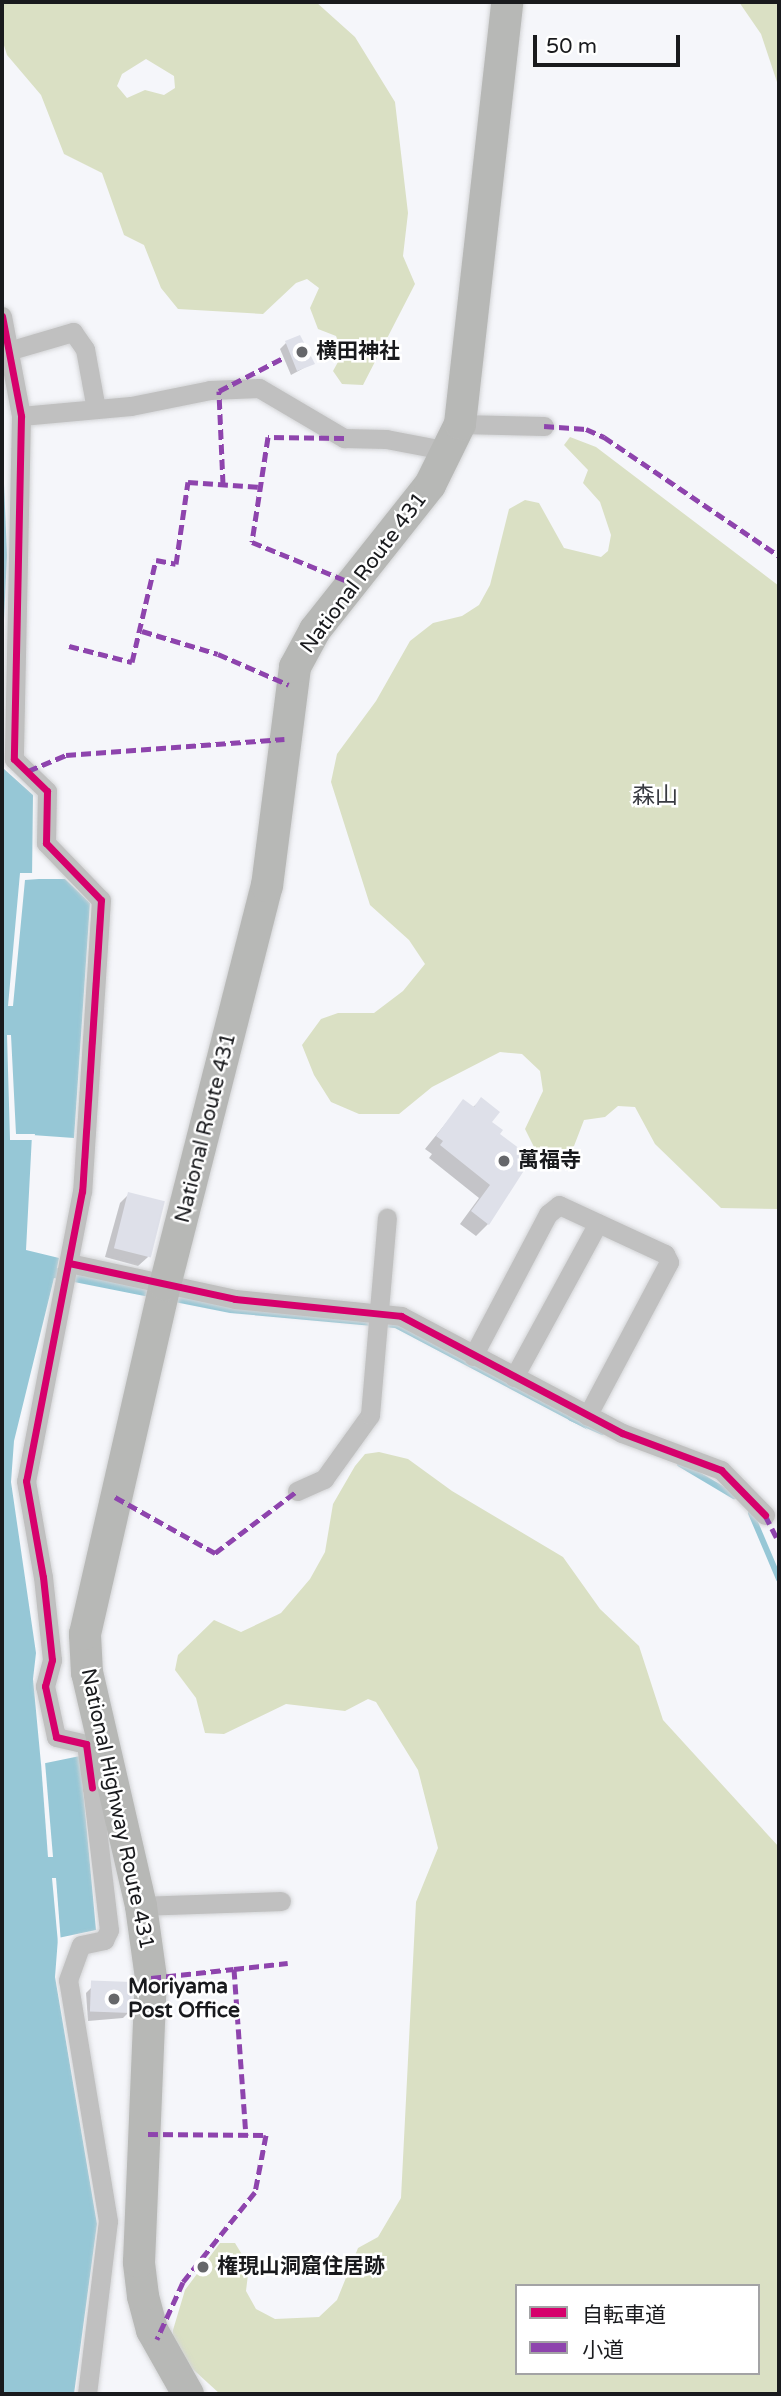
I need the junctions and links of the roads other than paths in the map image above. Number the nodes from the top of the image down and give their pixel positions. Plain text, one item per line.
1 (507, 2) edge
2 (2, 316) edge
3 (8, 351) junction
4 (96, 409) junction
5 (20, 416) junction
6 (544, 426) dead end
7 (454, 437) junction
8 (387, 1218) dead end
9 (598, 1223) junction
10 (67, 1272) junction
11 (163, 1293) junction
12 (375, 1321) junction
13 (473, 1356) junction
14 (514, 1377) junction
15 (587, 1416) junction
16 (297, 1492) dead end
17 (765, 1515) dead end
18 (102, 1785) junction
19 (281, 1901) dead end
20 (141, 1906) junction
21 (87, 2394) edge
22 (188, 2394) edge

1 - 7 highway, National Route 431
2 - 3 street
3 - 4 street
3 - 5 street
4 - 5 street
4 - 7 street
5 - 10 street
6 - 7 street
7 - 11 highway, National Route 431
8 - 12 street
9 - 13 street
9 - 14 street
9 - 15 street
10 - 11 street
10 - 18 street
11 - 12 street
11 - 18 highway, National Highway Route 431
12 - 13 street
12 - 16 street
13 - 14 street
14 - 15 street
15 - 17 street
18 - 20 highway, National Highway Route 431
18 - 21 street
19 - 20 street
20 - 22 highway, National Highway Route 431

